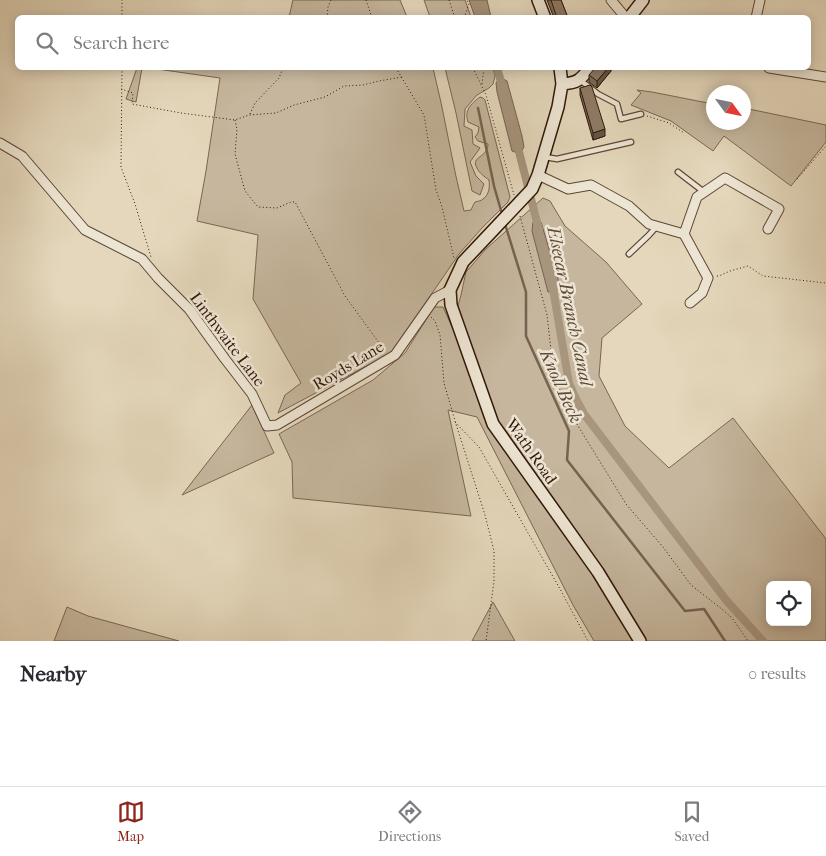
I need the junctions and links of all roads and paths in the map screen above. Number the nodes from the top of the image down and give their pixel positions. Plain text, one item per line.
1 (122, 0) edge
2 (331, 0) edge
3 (366, 0) edge
4 (449, 0) edge
5 (468, 0) edge
6 (538, 0) edge
7 (611, 0) edge
8 (643, 0) edge
9 (760, 0) edge
10 (122, 15) edge
11 (327, 15) edge
12 (371, 15) edge
13 (454, 15) edge
14 (465, 15) edge
15 (544, 15) edge
16 (624, 15) edge
17 (630, 15) edge
18 (757, 15) edge
19 (122, 70) edge
20 (282, 70) edge
21 (397, 70) edge
22 (474, 70) edge
23 (484, 70) edge
24 (560, 70) edge
25 (588, 70) edge
26 (782, 70) edge
27 (402, 77) junction
28 (826, 77) edge
29 (580, 80) junction
30 (562, 84) junction
31 (482, 86) junction
32 (122, 89) junction
33 (641, 114) joint
34 (249, 115) junction
35 (235, 120) junction
36 (684, 133) dead end
37 (631, 142) dead end
38 (0, 144) edge
39 (826, 146) edge
40 (544, 156) junction
41 (678, 172) dead end
42 (538, 175) junction
43 (797, 179) dead end
44 (704, 192) junction
45 (516, 206) junction
46 (656, 227) junction
47 (768, 229) dead end
48 (684, 234) junction
49 (629, 254) dead end
50 (152, 260) dead end
51 (457, 274) junction
52 (713, 274) dead end
53 (826, 283) edge
54 (450, 290) junction
55 (690, 303) dead end
56 (425, 312) junction
57 (389, 359) junction
58 (454, 421) junction
59 (267, 426) joint
60 (486, 641) edge
61 (588, 641) edge
62 (640, 641) edge
63 (748, 641) edge

1 - 10 path
2 - 11 path
3 - 12 path
4 - 13 path
5 - 14 path
6 - 15 main road
7 - 16 street
8 - 17 main road
9 - 18 street
19 - 32 path
20 - 34 path
21 - 27 path
22 - 31 path
23 - 31 path
24 - 30 main road
25 - 29 main road
26 - 28 street
27 - 34 path
27 - 51 path
29 - 30 main road
29 - 33 lane
30 - 40 main road
31 - 45 path
32 - 35 path
32 - 50 path
33 - 36 path
34 - 35 path
35 - 57 path
37 - 40 lane
38 - 59 street, Linthwaite Lane
39 - 43 path
40 - 42 main road
41 - 44 lane
42 - 45 main road
42 - 46 street
44 - 47 street
44 - 48 street
45 - 51 main road
45 - 63 path
46 - 48 street
46 - 49 lane
48 - 55 street
51 - 54 main road
52 - 53 path
54 - 56 street, Royds Lane
54 - 62 main road, Wath Road
56 - 57 street, Royds Lane
56 - 58 path
57 - 59 street, Royds Lane
58 - 60 path
58 - 61 path

